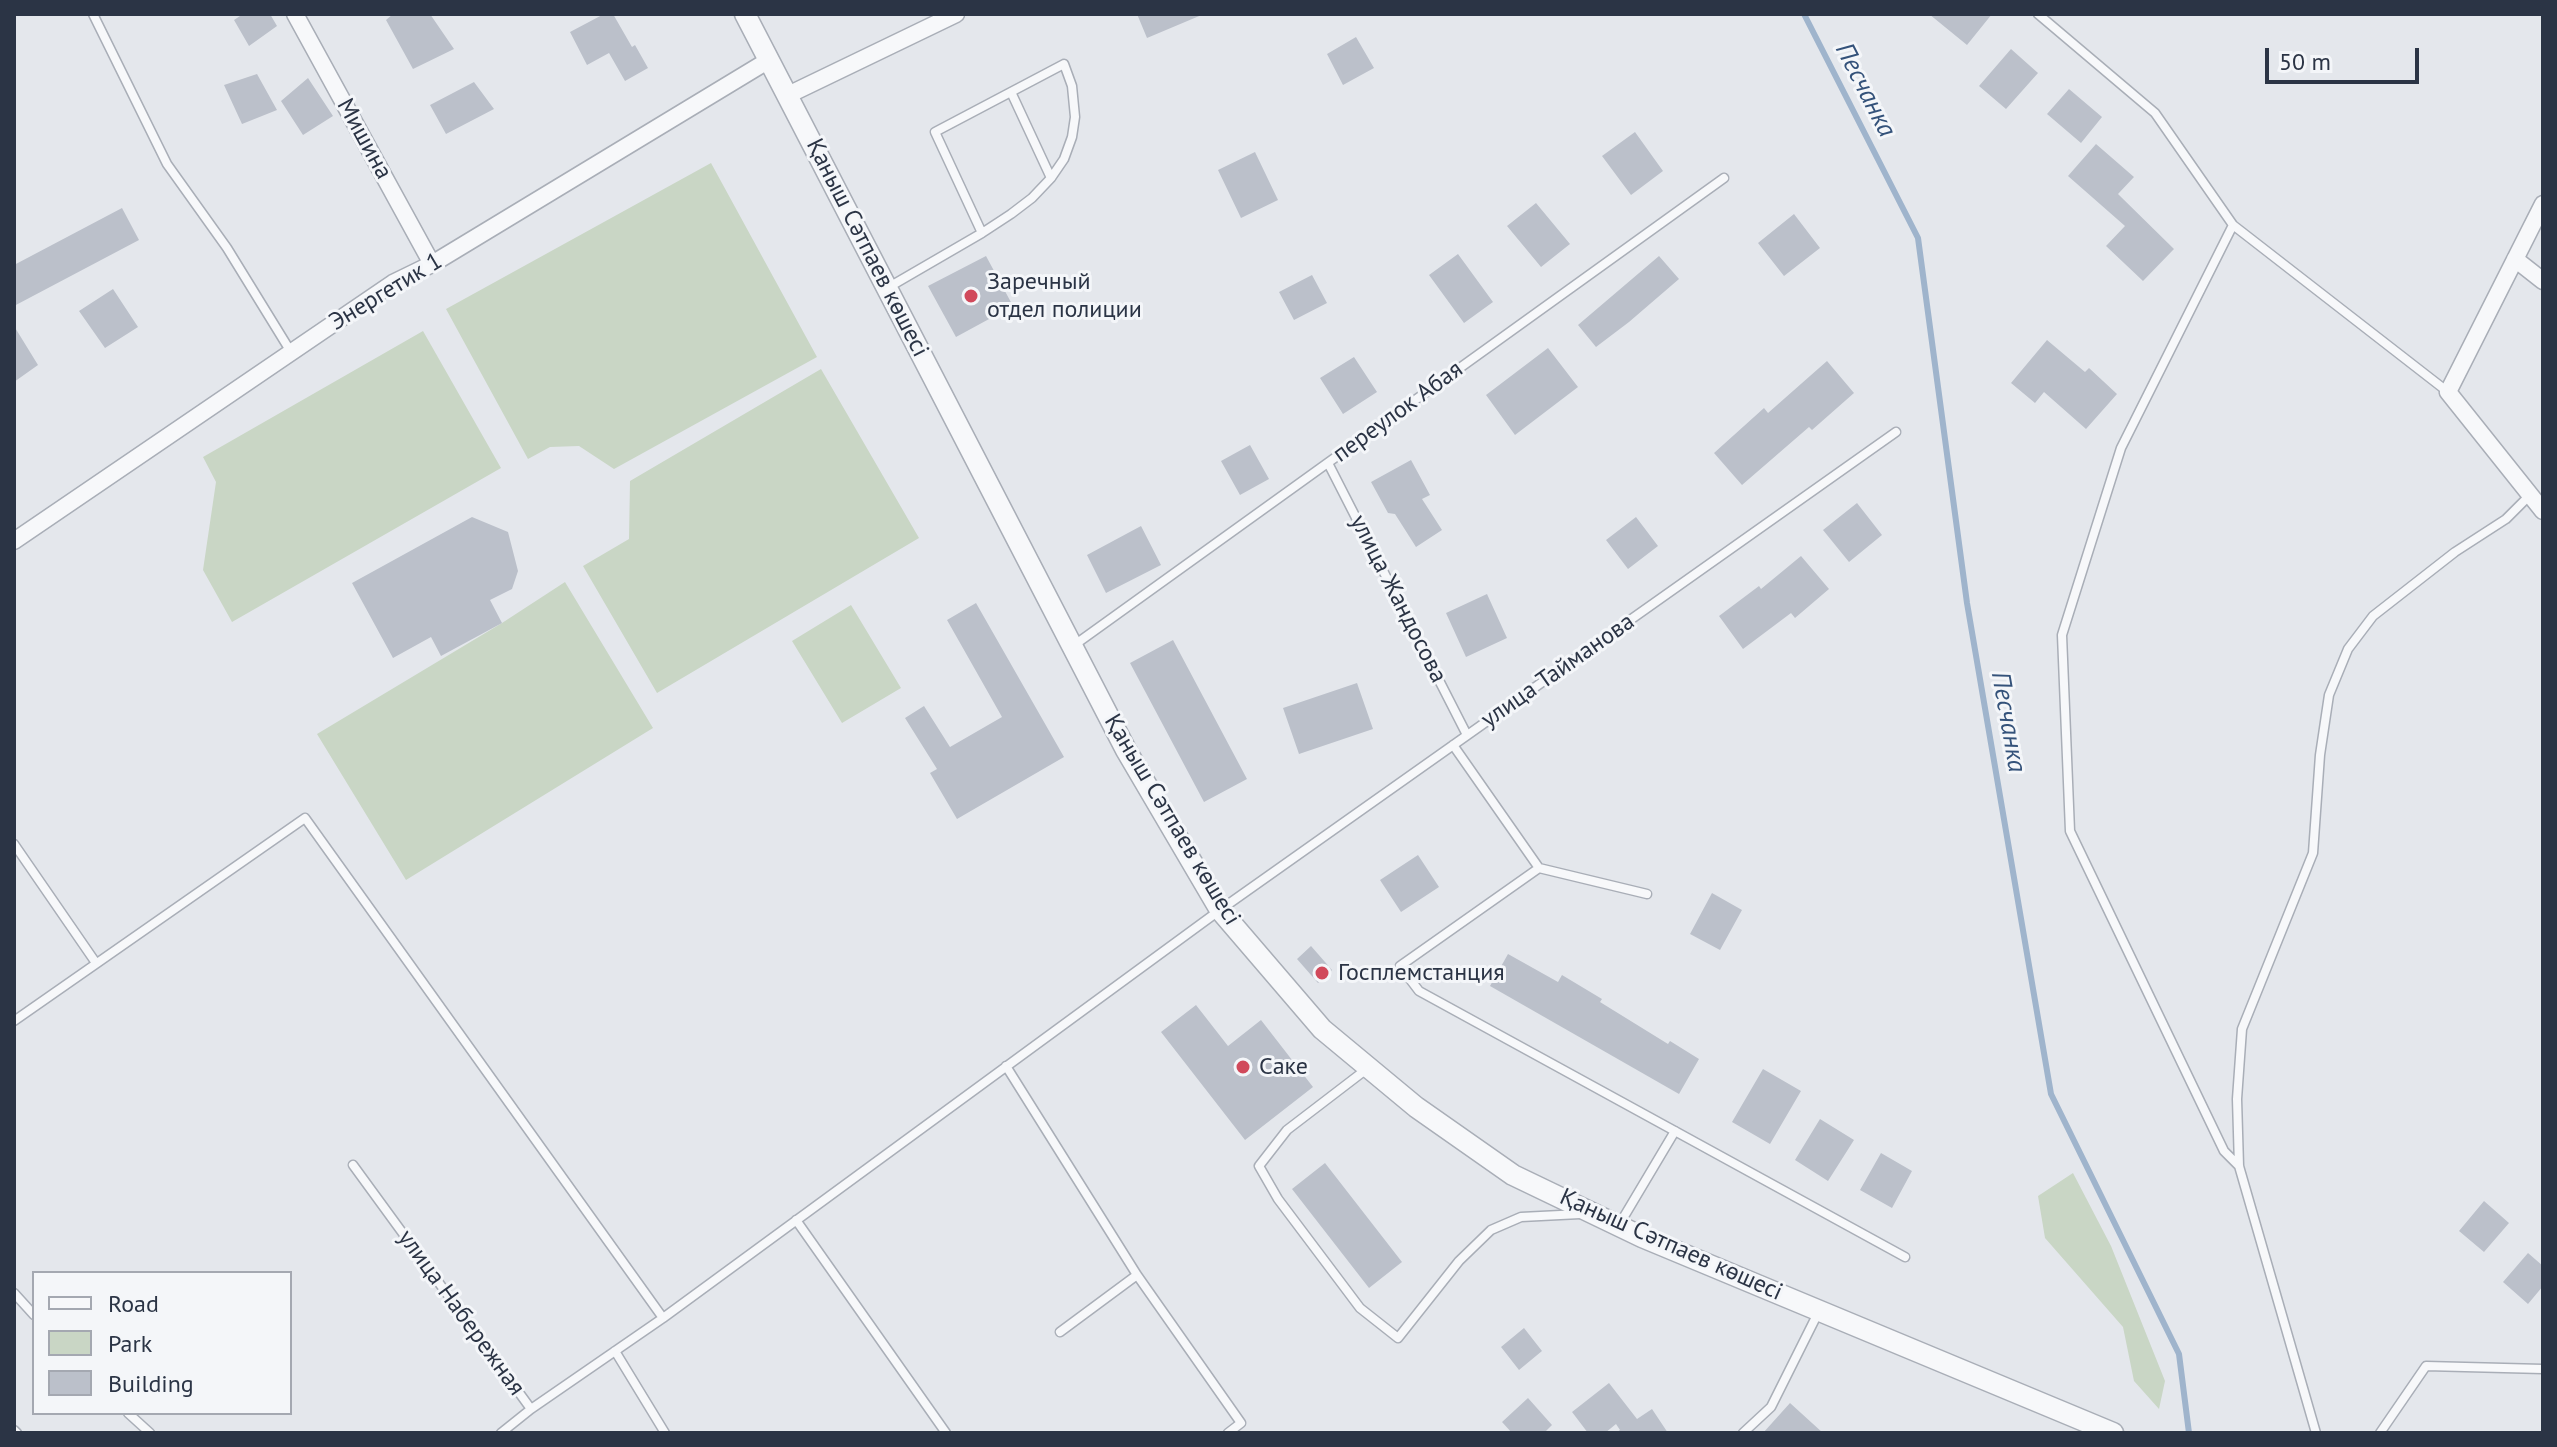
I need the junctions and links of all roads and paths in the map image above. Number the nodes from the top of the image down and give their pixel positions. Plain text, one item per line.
1 (93, 14) edge
2 (295, 14) edge
3 (745, 14) edge
4 (956, 14) edge
5 (2038, 14) edge
6 (769, 60) junction
7 (1011, 92) junction
8 (788, 95) junction
9 (1051, 178) junction
10 (1724, 178) dead end
11 (2543, 204) edge
12 (2233, 225) junction
13 (982, 233) junction
14 (2515, 259) junction
15 (432, 264) junction
16 (2543, 281) edge
17 (887, 288) junction
18 (291, 352) junction
19 (2448, 392) junction
20 (1896, 432) dead end
21 (1328, 463) junction
22 (2530, 495) junction
23 (2543, 511) edge
24 (14, 541) edge
25 (1073, 646) junction
26 (1467, 735) junction
27 (1453, 745) junction
28 (14, 844) edge
29 (1539, 868) junction
30 (1647, 894) dead end
31 (1220, 910) junction
32 (96, 963) junction
33 (14, 1021) edge
34 (1006, 1066) junction
35 (1368, 1068) junction
36 (1675, 1131) junction
37 (353, 1165) dead end
38 (2239, 1166) junction
39 (1593, 1213) junction
40 (796, 1220) junction
41 (1618, 1225) junction
42 (1905, 1257) dead end
43 (1137, 1275) junction
44 (14, 1293) edge
45 (1819, 1310) junction
46 (32, 1313) edge
47 (663, 1318) junction
48 (1060, 1332) dead end
49 (615, 1351) junction
50 (2543, 1369) edge
51 (531, 1409) junction
52 (130, 1415) edge
53 (1746, 1432) edge
54 (150, 1433) edge
55 (501, 1433) edge
56 (665, 1433) edge
57 (946, 1433) edge
58 (1228, 1433) edge
59 (2113, 1433) edge
60 (2316, 1433) edge
61 (2380, 1433) edge

1 - 18 lane
2 - 15 street, Мишина
3 - 6 street, Қаныш Сәтпаев көшесі
4 - 8 street
5 - 12 lane
6 - 8 street, Қаныш Сәтпаев көшесі
6 - 15 street, Энергетик 1
7 - 9 lane
7 - 9 lane
7 - 13 lane
8 - 17 street, Қаныш Сәтпаев көшесі
9 - 13 lane
10 - 21 lane, переулок Абая
11 - 14 street
12 - 19 lane
12 - 38 lane
13 - 17 lane
14 - 16 street
14 - 19 street
15 - 18 street, Энергетик 1
17 - 25 street, Қаныш Сәтпаев көшесі
18 - 24 street, Энергетик 1
19 - 22 street
20 - 26 lane, улица Тайманова
21 - 25 lane, переулок Абая
21 - 26 lane, улица Жандосова
22 - 23 street
22 - 38 lane
25 - 31 street, Қаныш Сәтпаев көшесі
26 - 27 lane, улица Тайманова
27 - 29 lane
27 - 31 lane, улица Тайманова
28 - 32 lane
29 - 30 lane
29 - 36 lane
31 - 34 lane, улица Тайманова
31 - 35 street, Қаныш Сәтпаев көшесі
32 - 33 lane
32 - 47 lane
34 - 40 lane, улица Набережная
34 - 43 lane
35 - 39 street, Қаныш Сәтпаев көшесі
35 - 39 lane
36 - 41 lane
36 - 42 lane
37 - 51 lane, улица Набережная
38 - 60 lane
39 - 41 street, Қаныш Сәтпаев көшесі
40 - 47 lane, улица Набережная
40 - 57 lane
41 - 45 street, Қаныш Сәтпаев көшесі
43 - 48 lane
43 - 58 lane
44 - 46 lane
45 - 53 lane
45 - 59 street, Қаныш Сәтпаев көшесі
47 - 49 lane, улица Набережная
49 - 51 lane, улица Набережная
49 - 56 lane
50 - 61 lane
51 - 55 lane
52 - 54 lane

